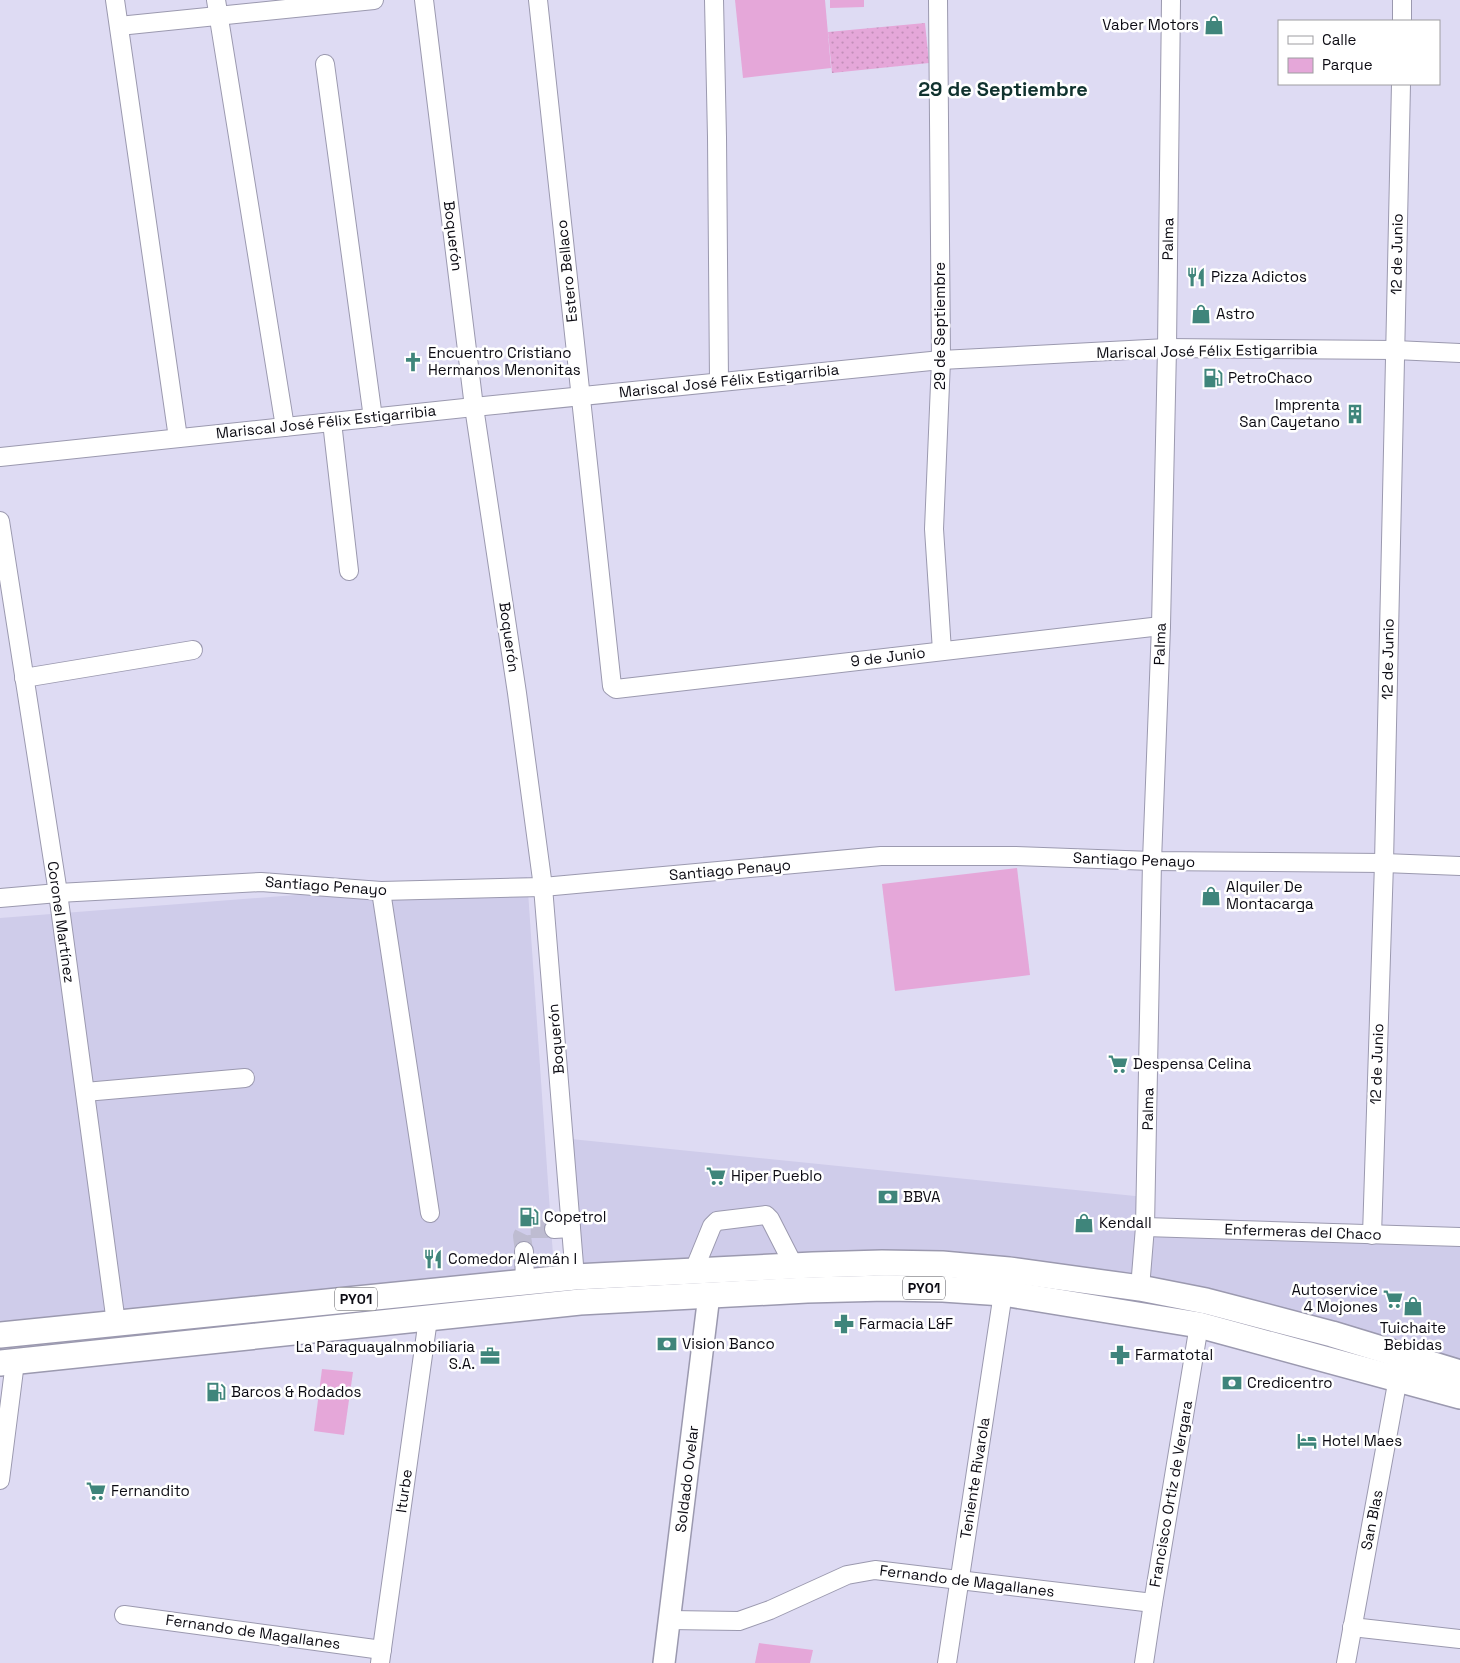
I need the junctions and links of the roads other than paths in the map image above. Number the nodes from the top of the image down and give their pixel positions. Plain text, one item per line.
1 (115, 0) edge
2 (374, 0) edge
3 (424, 0) edge
4 (538, 0) edge
5 (714, 0) edge
6 (938, 0) edge
7 (1171, 0) edge
8 (1402, 0) edge
9 (287, 4) edge
10 (218, 8) edge
11 (1402, 20) edge
12 (119, 26) junction
13 (325, 64) dead end
14 (1401, 85) edge
15 (1167, 348) junction
16 (1395, 350) junction
17 (1460, 352) edge
18 (941, 360) junction
19 (719, 382) junction
20 (581, 396) junction
21 (474, 406) junction
22 (373, 418) junction
23 (332, 422) junction
24 (285, 427) junction
25 (178, 438) junction
26 (0, 457) edge
27 (0, 521) edge
28 (349, 572) dead end
29 (1161, 626) junction
30 (193, 650) dead end
31 (942, 651) junction
32 (24, 678) junction
33 (616, 689) joint
34 (1152, 861) junction
35 (1384, 864) junction
36 (1460, 866) edge
37 (543, 887) junction
38 (381, 891) junction
39 (58, 893) junction
40 (0, 898) edge
41 (245, 1078) dead end
42 (85, 1092) junction
43 (430, 1214) dead end
44 (1145, 1227) junction
45 (1372, 1234) junction
46 (1460, 1237) edge
47 (524, 1251) tunnel mouth
48 (794, 1266) junction
49 (703, 1270) junction
50 (575, 1277) junction
51 (525, 1282) junction
52 (1140, 1288) junction
53 (709, 1294) junction
54 (1003, 1294) junction
55 (428, 1318) junction
56 (116, 1323) junction
57 (1199, 1325) junction
58 (0, 1335) edge
59 (8, 1362) edge
60 (1460, 1373) edge
61 (1398, 1378) junction
62 (1460, 1396) edge
63 (0, 1480) edge
64 (960, 1580) junction
65 (1152, 1603) junction
66 (124, 1615) dead end
67 (670, 1620) junction
68 (1352, 1627) junction
69 (1460, 1639) edge
70 (381, 1657) edge
71 (664, 1663) edge
72 (947, 1663) edge
73 (1144, 1663) edge
74 (1346, 1663) edge

1 - 12 street
2 - 9 street
3 - 21 street, Boquerón
4 - 20 street, Estero Bellaco
5 - 19 street
6 - 18 street, 29 de Septiembre
7 - 15 street, Palma
8 - 11 street
9 - 10 street
10 - 12 street
10 - 24 street
12 - 25 street
13 - 22 street
14 - 16 street, 12 de Junio
15 - 16 street, Mariscal José Félix Estigarribia
15 - 18 street, Mariscal José Félix Estigarribia
15 - 29 street, Palma
16 - 17 street, Mariscal José Félix Estigarribia
16 - 35 street, 12 de Junio
18 - 19 street, Mariscal José Félix Estigarribia
18 - 31 street, 29 de Septiembre
19 - 20 street, Mariscal José Félix Estigarribia
20 - 21 street, Mariscal José Félix Estigarribia
20 - 33 street, Estero Bellaco
21 - 22 street, Mariscal José Félix Estigarribia
21 - 37 street, Boquerón
22 - 23 street, Mariscal José Félix Estigarribia
23 - 24 street, Mariscal José Félix Estigarribia
23 - 28 street
24 - 25 street, Mariscal José Félix Estigarribia
25 - 26 street, Mariscal José Félix Estigarribia
27 - 32 street, Coronel Martínez
29 - 31 street, 9 de Junio
29 - 34 street, Palma
30 - 32 street
31 - 33 street, 9 de Junio
32 - 39 street, Coronel Martínez
34 - 35 street, Santiago Penayo
34 - 37 street, Santiago Penayo
34 - 44 street, Palma
35 - 36 street, Santiago Penayo
35 - 45 street, 12 de Junio
37 - 38 street, Santiago Penayo
37 - 50 street, Boquerón
38 - 39 street, Santiago Penayo
38 - 43 street
39 - 40 street, Santiago Penayo
39 - 42 street, Coronel Martínez
41 - 42 street
42 - 56 street, Coronel Martínez
44 - 45 street, Enfermeras del Chaco
44 - 52 street, Palma
45 - 46 street, Enfermeras del Chaco
47 - 51 street
48 - 49 highway, PY01
48 - 49 street
48 - 52 highway, PY01
49 - 50 highway, PY01
49 - 53 highway
50 - 51 highway, PY01
51 - 56 highway, PY01
52 - 60 highway, PY01
53 - 54 highway, PY01
53 - 55 highway, PY01
53 - 67 main road, Soldado Ovelar
54 - 57 highway, PY01
54 - 64 street, Teniente Rivarola
55 - 59 highway, PY01
55 - 70 street, Iturbe
56 - 58 highway, PY01
57 - 61 highway, PY01
57 - 65 street, Francisco Ortiz de Vergara
59 - 63 street
61 - 62 highway, PY01
61 - 68 street, San Blas
64 - 65 street, Fernando de Magallanes
64 - 67 street, Fernando de Magallanes
64 - 72 street, Teniente Rivarola
65 - 73 street, Francisco Ortiz de Vergara
66 - 70 street, Fernando de Magallanes
67 - 71 main road, Soldado Ovelar
68 - 69 street
68 - 74 street, San Blas

